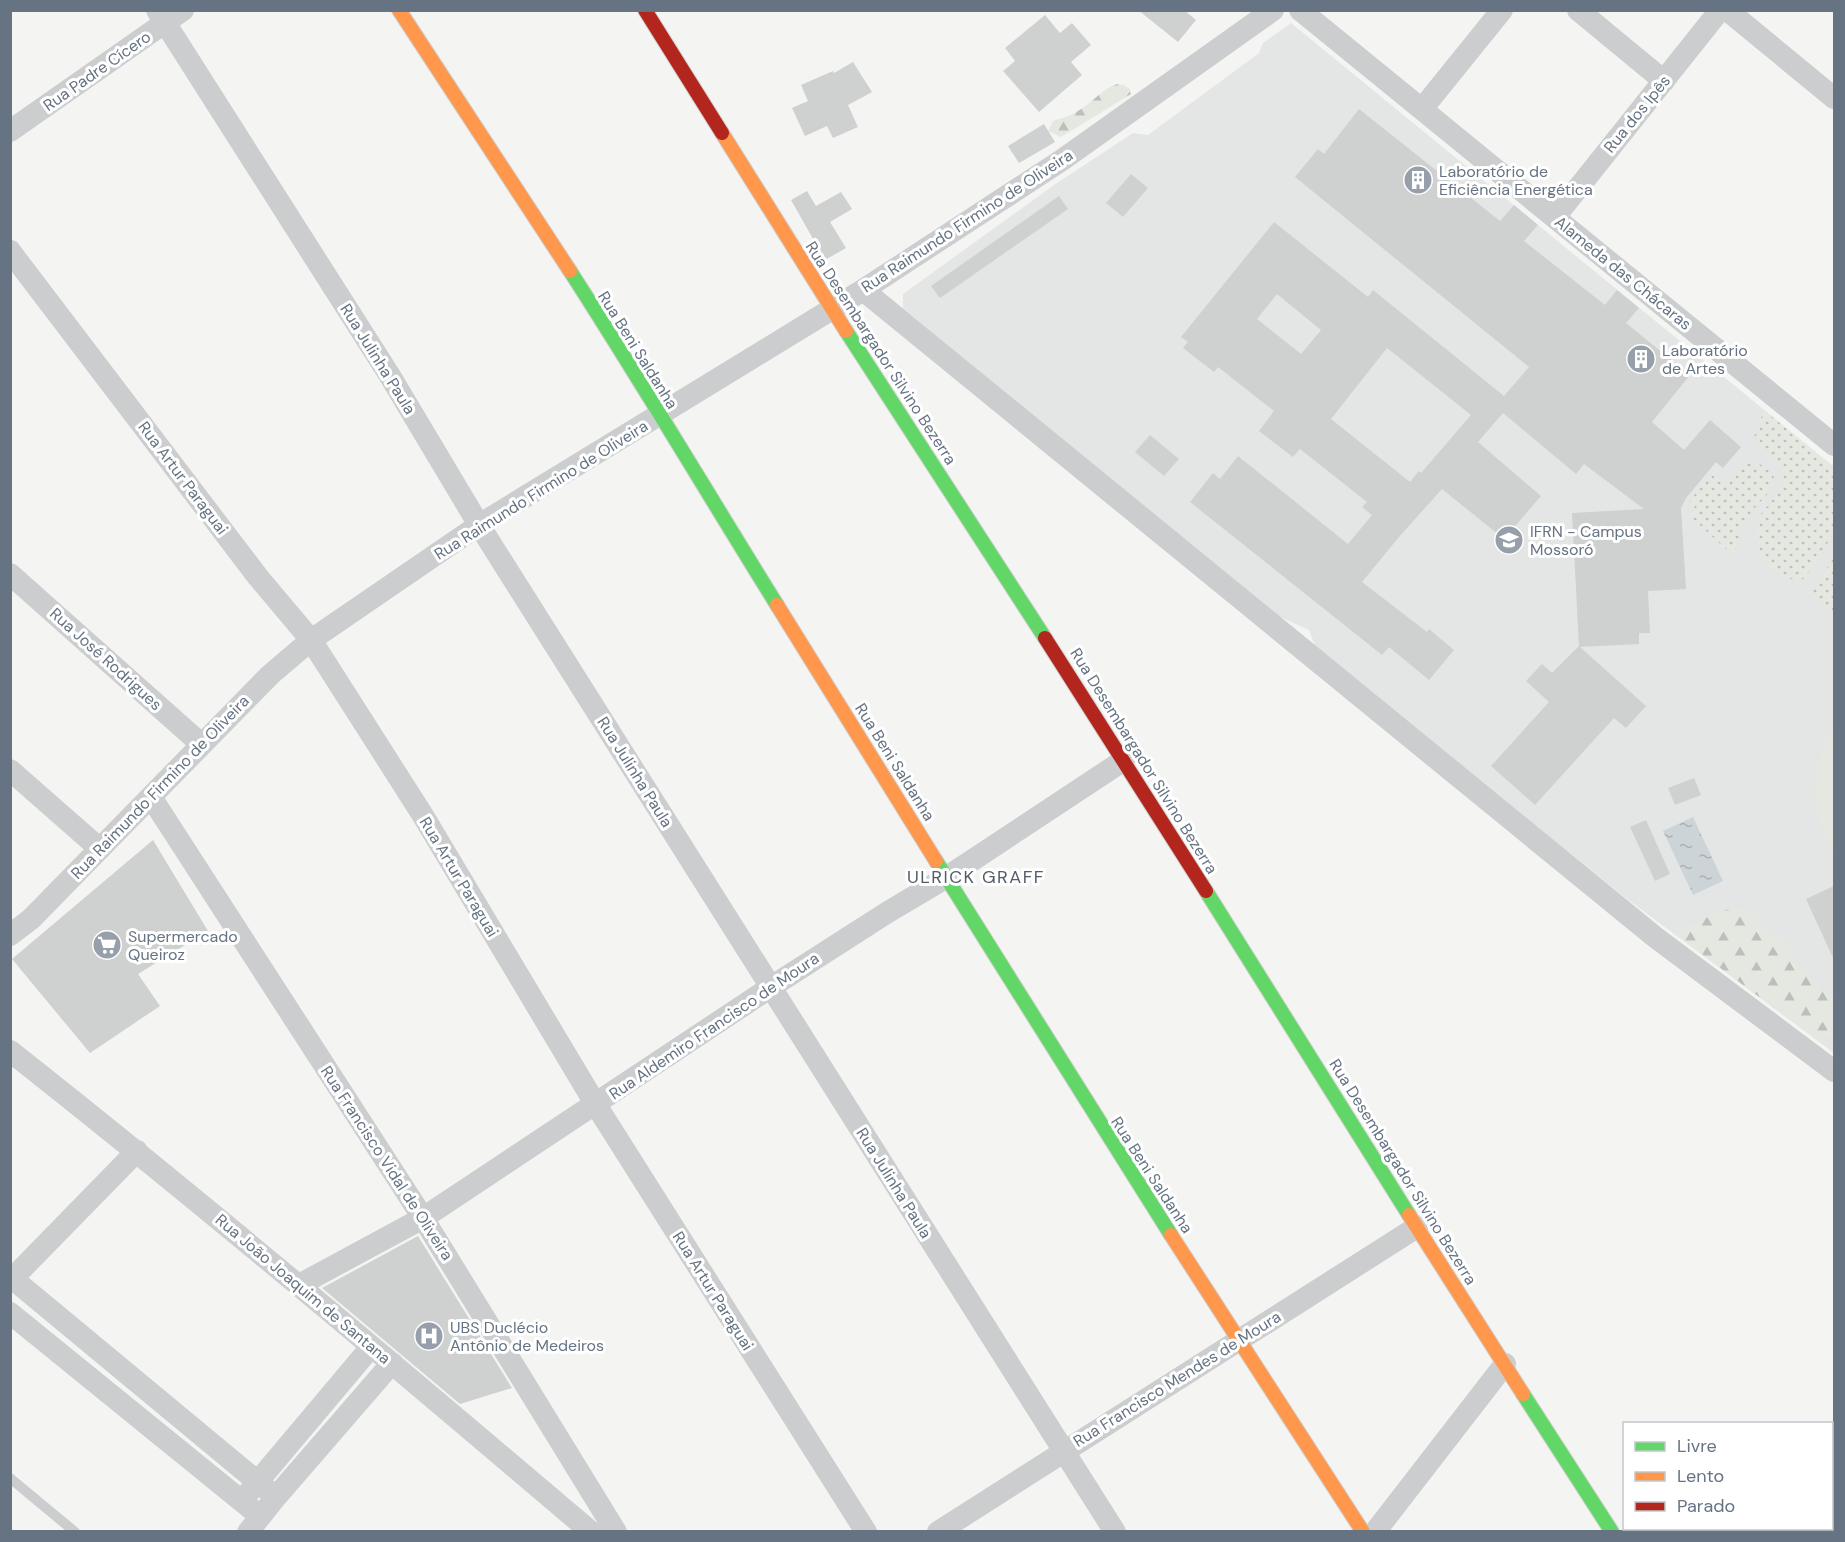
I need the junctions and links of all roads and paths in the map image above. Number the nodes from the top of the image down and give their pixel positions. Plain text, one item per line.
1 (399, 10) edge
2 (645, 10) edge
3 (1274, 10) edge
4 (1300, 10) edge
5 (1502, 10) edge
6 (1578, 10) edge
7 (1720, 10) edge
8 (1727, 10) edge
9 (169, 15) edge
10 (1664, 81) junction
11 (1834, 98) edge
12 (1422, 109) junction
13 (10, 131) edge
14 (1555, 217) junction
15 (10, 251) edge
16 (863, 290) junction
17 (832, 310) junction
18 (659, 416) junction
19 (1834, 445) edge
20 (479, 525) junction
21 (10, 574) edge
22 (311, 640) junction
23 (201, 744) junction
24 (1124, 760) junction
25 (10, 770) edge
26 (151, 797) junction
27 (100, 849) junction
28 (947, 877) junction
29 (10, 935) edge
30 (771, 987) junction
31 (10, 1051) edge
32 (1834, 1071) edge
33 (596, 1105) junction
34 (137, 1151) junction
35 (423, 1218) junction
36 (1417, 1227) junction
37 (12, 1280) edge
38 (299, 1285) junction
39 (10, 1313) edge
40 (1239, 1340) junction
41 (371, 1347) junction
42 (392, 1363) junction
43 (1504, 1364) junction
44 (1063, 1451) junction
45 (10, 1478) edge
46 (257, 1482) junction
47 (276, 1497) junction
48 (242, 1501) junction
49 (254, 1524) edge
50 (75, 1532) edge
51 (591, 1532) edge
52 (616, 1532) edge
53 (866, 1532) edge
54 (938, 1532) edge
55 (1115, 1532) edge
56 (1363, 1532) edge
57 (1375, 1532) edge
58 (1612, 1532) edge

1 - 18 street, Rua Beni Saldanha
2 - 17 street, Rua Desembargador Silvino Bezerra
3 - 16 street, Rua Raimundo Firmino de Oliveira
4 - 12 street, Alameda das Chácaras
5 - 12 street
6 - 10 street
7 - 10 street, Rua dos Ipês
8 - 11 street
9 - 13 street, Rua Padre Cícero
9 - 20 street, Rua Julinha Paula
10 - 14 street, Rua dos Ipês
12 - 14 street, Alameda das Chácaras
14 - 19 street, Alameda das Chácaras
15 - 22 street, Rua Artur Paraguai
16 - 17 street, Rua Raimundo Firmino de Oliveira
16 - 32 street
17 - 18 street, Rua Raimundo Firmino de Oliveira
17 - 24 street, Rua Desembargador Silvino Bezerra
18 - 20 street, Rua Raimundo Firmino de Oliveira
18 - 28 street, Rua Beni Saldanha
20 - 22 street, Rua Raimundo Firmino de Oliveira
20 - 30 street, Rua Julinha Paula
21 - 23 street, Rua José Rodrigues
22 - 23 street, Rua Raimundo Firmino de Oliveira
22 - 33 street, Rua Artur Paraguai
23 - 26 street, Rua Raimundo Firmino de Oliveira
24 - 28 street, Rua Aldemiro Francisco de Moura
24 - 36 street, Rua Desembargador Silvino Bezerra
25 - 27 street
26 - 27 street, Rua Raimundo Firmino de Oliveira
26 - 35 street, Rua Francisco Vidal de Oliveira
27 - 29 street, Rua Raimundo Firmino de Oliveira
28 - 30 street, Rua Aldemiro Francisco de Moura
28 - 40 street, Rua Beni Saldanha
30 - 33 street, Rua Aldemiro Francisco de Moura
30 - 44 street, Rua Julinha Paula
31 - 34 street, Rua João Joaquim de Santana
33 - 35 street, Rua Aldemiro Francisco de Moura
33 - 53 street, Rua Artur Paraguai
34 - 37 street
34 - 38 street, Rua João Joaquim de Santana
35 - 38 street, Rua Aldemiro Francisco de Moura
35 - 52 street, Rua Francisco Vidal de Oliveira
36 - 40 street, Rua Francisco Mendes de Moura
36 - 43 street, Rua Desembargador Silvino Bezerra
37 - 46 street
38 - 41 street, Rua João Joaquim de Santana
39 - 48 street
40 - 44 street, Rua Francisco Mendes de Moura
40 - 56 street, Rua Beni Saldanha
41 - 42 street, Rua João Joaquim de Santana
41 - 46 street
42 - 47 street
42 - 51 street, Rua João Joaquim de Santana
43 - 57 street
43 - 58 street, Rua Desembargador Silvino Bezerra
44 - 54 street, Rua Francisco Mendes de Moura
44 - 55 street, Rua Julinha Paula
45 - 50 lane
46 - 47 street
46 - 48 street
47 - 49 street
48 - 49 street

